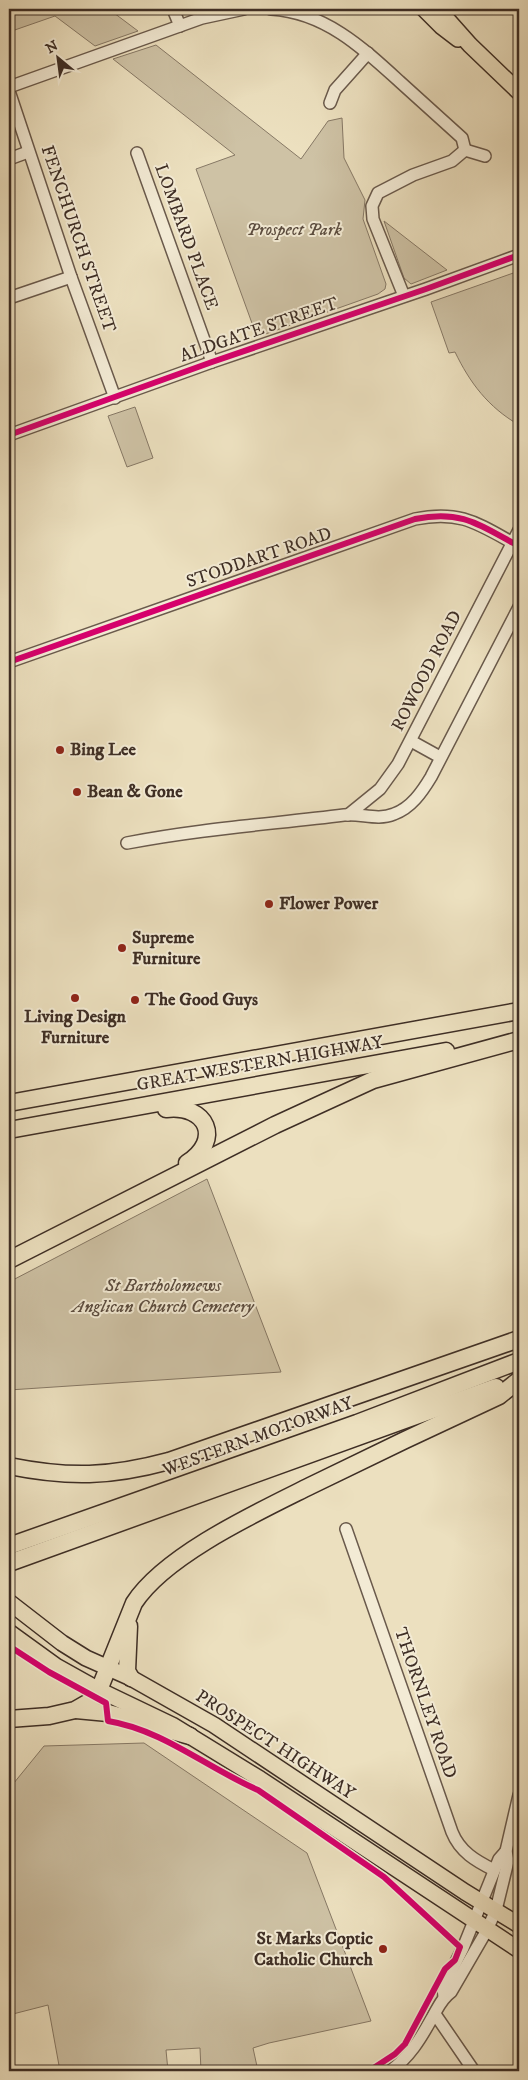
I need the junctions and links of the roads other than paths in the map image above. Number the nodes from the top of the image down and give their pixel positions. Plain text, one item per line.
1 (173, 9) edge
2 (244, 9) edge
3 (271, 9) edge
4 (424, 9) edge
5 (438, 9) edge
6 (180, 26) junction
7 (470, 45) junction
8 (368, 52) junction
9 (9, 87) edge
10 (9, 91) edge
11 (519, 92) edge
12 (330, 103) dead end
13 (464, 150) junction
14 (28, 152) junction
15 (137, 153) dead end
16 (485, 156) dead end
17 (9, 159) edge
18 (519, 255) edge
19 (71, 276) junction
20 (404, 296) junction
21 (9, 298) edge
22 (212, 362) junction
23 (115, 398) junction
24 (9, 436) edge
25 (519, 530) edge
26 (516, 542) edge
27 (519, 554) edge
28 (519, 606) edge
29 (9, 662) edge
30 (411, 741) junction
31 (440, 757) junction
32 (348, 815) junction
33 (128, 843) dead end
34 (519, 1011) edge
35 (519, 1039) edge
36 (215, 1066) junction
37 (158, 1076) junction
38 (227, 1090) junction
39 (9, 1091) edge
40 (9, 1103) edge
41 (74, 1119) junction
42 (9, 1130) edge
43 (9, 1254) edge
44 (9, 1260) edge
45 (519, 1339) edge
46 (519, 1361) edge
47 (519, 1379) edge
48 (9, 1466) edge
49 (346, 1529) dead end
50 (9, 1546) edge
51 (9, 1563) edge
52 (9, 1602) edge
53 (129, 1616) junction
54 (9, 1632) edge
55 (107, 1666) junction
56 (131, 1678) junction
57 (99, 1690) junction
58 (75, 1710) junction
59 (9, 1719) edge
60 (190, 1736) junction
61 (519, 1795) edge
62 (506, 1851) junction
63 (494, 1870) junction
64 (481, 1901) junction
65 (496, 1910) junction
66 (474, 1921) junction
67 (519, 1925) edge
68 (487, 1930) junction
69 (519, 1950) edge
70 (444, 1997) junction
71 (435, 2014) junction
72 (390, 2071) edge
73 (474, 2071) edge

1 - 6 street
2 - 6 street
3 - 8 street
4 - 7 main road
5 - 7 main road
6 - 9 street
7 - 11 main road
8 - 12 street
8 - 13 street
10 - 14 street, FENCHURCH STREET
13 - 16 street
13 - 20 street
14 - 17 street
14 - 19 street, FENCHURCH STREET
15 - 22 street, LOMBARD PLACE
18 - 20 street, ALDGATE STREET
19 - 21 street
19 - 23 street, FENCHURCH STREET
20 - 22 street, ALDGATE STREET
22 - 23 street, ALDGATE STREET
23 - 24 street, ALDGATE STREET
25 - 26 street, ROWOOD ROAD
26 - 27 street
26 - 29 street, STODDART ROAD
26 - 30 street, ROWOOD ROAD
28 - 31 street, ROWOOD ROAD
30 - 31 street
30 - 32 street, ROWOOD ROAD
31 - 32 street, ROWOOD ROAD
32 - 33 street, ROWOOD ROAD
34 - 36 highway, GREAT WESTERN HIGHWAY
35 - 38 highway, GREAT WESTERN HIGHWAY
35 - 44 highway
36 - 37 highway, GREAT WESTERN HIGHWAY
36 - 38 highway
37 - 39 highway
37 - 40 highway, GREAT WESTERN HIGHWAY
38 - 41 highway, GREAT WESTERN HIGHWAY
41 - 42 highway, GREAT WESTERN HIGHWAY
41 - 43 highway
45 - 48 highway
46 - 50 highway, WESTERN MOTORWAY
47 - 51 highway, WESTERN MOTORWAY
47 - 53 highway
49 - 63 street, THORNLEY ROAD
52 - 55 main road, PROSPECT HIGHWAY
53 - 55 highway
53 - 56 highway
54 - 57 main road, PROSPECT HIGHWAY
55 - 56 main road, PROSPECT HIGHWAY
55 - 57 highway
56 - 64 main road, PROSPECT HIGHWAY
57 - 58 highway
57 - 60 main road, PROSPECT HIGHWAY
58 - 59 highway
58 - 60 highway
60 - 66 main road, PROSPECT HIGHWAY
61 - 62 street
62 - 63 street
62 - 65 street
63 - 64 street
64 - 65 main road, PROSPECT HIGHWAY
64 - 66 street
65 - 67 main road, PROSPECT HIGHWAY
65 - 68 street
66 - 68 main road, PROSPECT HIGHWAY
66 - 70 street
68 - 69 main road, PROSPECT HIGHWAY
68 - 70 street
70 - 71 street
71 - 72 street
71 - 73 street

